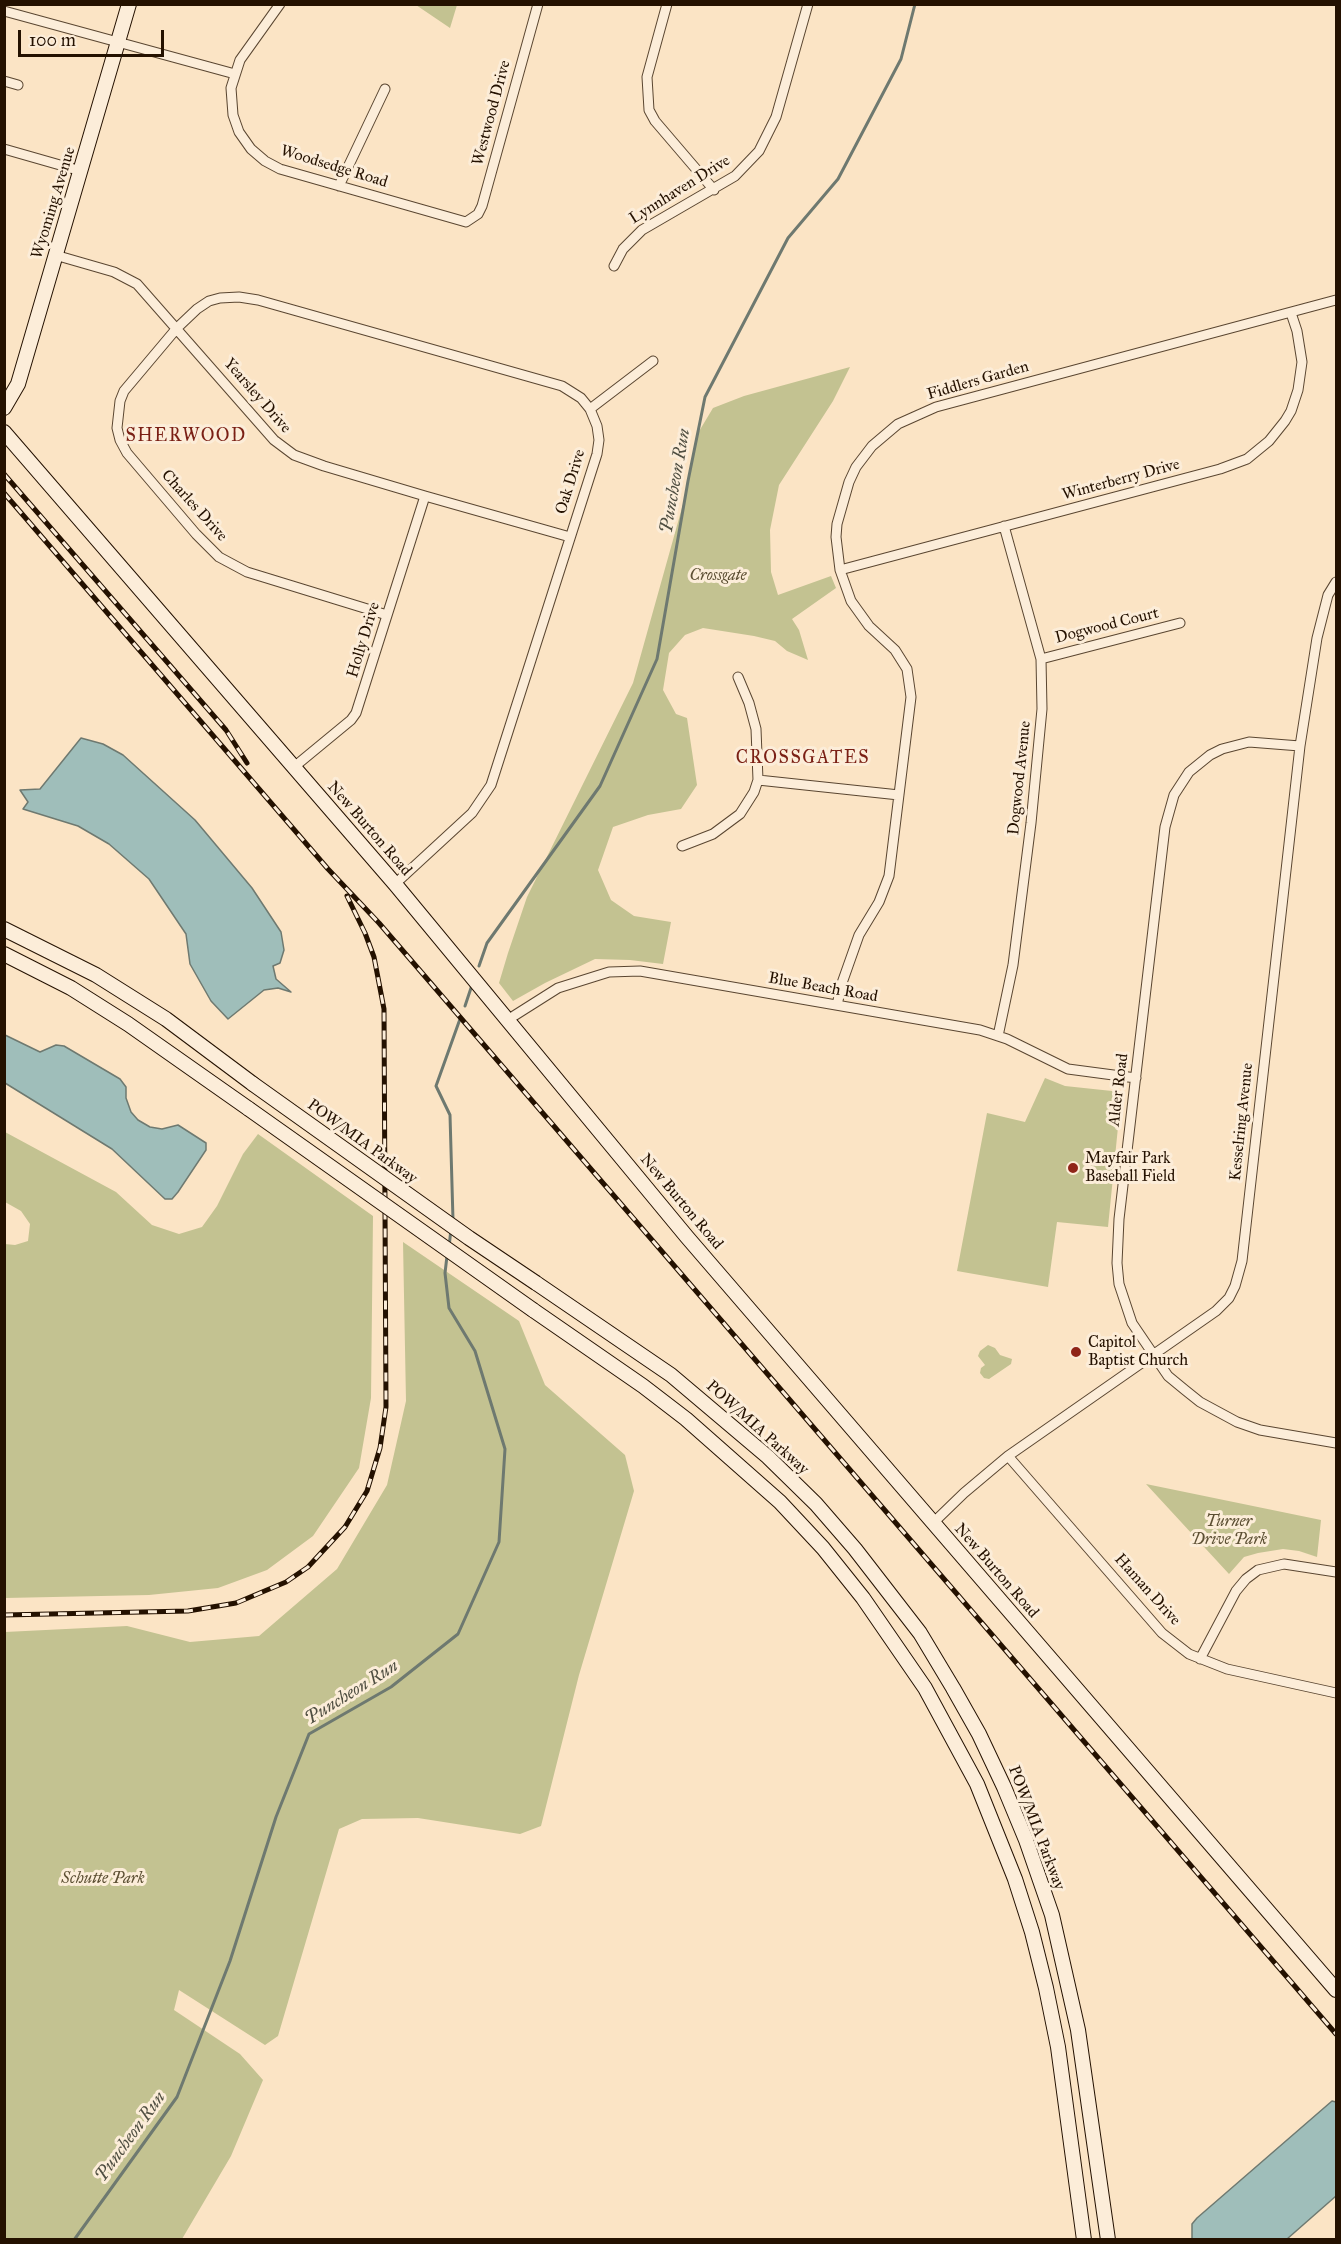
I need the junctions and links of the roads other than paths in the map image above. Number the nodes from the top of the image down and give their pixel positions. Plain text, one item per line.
1 (129, 4) edge
2 (280, 4) edge
3 (538, 4) edge
4 (667, 4) edge
5 (808, 4) edge
6 (4, 11) edge
7 (118, 42) junction
8 (235, 74) junction
9 (4, 81) edge
10 (18, 85) dead end
11 (385, 89) dead end
12 (4, 148) edge
13 (81, 171) junction
14 (339, 186) junction
15 (714, 189) junction
16 (466, 222) joint
17 (56, 255) junction
18 (614, 266) dead end
19 (1336, 300) edge
20 (1291, 313) junction
21 (177, 328) junction
22 (653, 361) dead end
23 (4, 408) edge
24 (590, 409) junction
25 (4, 432) edge
26 (425, 496) junction
27 (1004, 526) junction
28 (570, 537) junction
29 (840, 570) junction
30 (1336, 582) edge
31 (1332, 598) edge
32 (387, 615) junction
33 (1180, 623) dead end
34 (1041, 659) junction
35 (738, 677) dead end
36 (1300, 746) junction
37 (294, 767) junction
38 (759, 780) junction
39 (899, 795) junction
40 (682, 846) dead end
41 (395, 884) junction
42 (4, 929) edge
43 (4, 954) edge
44 (837, 1005) junction
45 (509, 1019) junction
46 (998, 1036) junction
47 (1136, 1078) junction
48 (1153, 1354) junction
49 (1336, 1443) edge
50 (1008, 1456) junction
51 (933, 1523) junction
52 (1336, 1572) edge
53 (1200, 1659) junction
54 (1336, 1693) edge
55 (1336, 1990) edge
56 (1084, 2240) edge
57 (1108, 2240) edge

1 - 7 main road, Wyoming Avenue
2 - 8 street, Woodsedge Road
3 - 16 street, Westwood Drive
4 - 15 street
5 - 15 street, Lynnhaven Drive
6 - 7 street
7 - 8 street
7 - 13 main road, Wyoming Avenue
8 - 14 street, Woodsedge Road
9 - 10 street
11 - 14 street
12 - 13 street
13 - 17 main road, Wyoming Avenue
14 - 16 street, Woodsedge Road
15 - 18 street, Lynnhaven Drive
17 - 21 street, Yearsley Drive
17 - 23 main road, Wyoming Avenue
19 - 20 street, Fiddlers Garden
20 - 27 street, Winterberry Drive
20 - 29 street, Fiddlers Garden
21 - 24 street
21 - 26 street, Yearsley Drive
21 - 32 street, Charles Drive
22 - 24 street
24 - 28 street, Oak Drive
25 - 37 main road, New Burton Road
26 - 28 street, Yearsley Drive
26 - 32 street, Holly Drive
27 - 29 street, Winterberry Drive
27 - 34 street, Dogwood Avenue
28 - 41 street, Oak Drive
29 - 39 street, Fiddlers Garden
30 - 31 street, Kesselring Avenue
31 - 36 street, Kesselring Avenue
32 - 37 street, Holly Drive
33 - 34 street, Dogwood Court
34 - 46 street, Dogwood Avenue
35 - 38 street
36 - 47 street, Alder Road
36 - 48 street, Kesselring Avenue
37 - 41 main road, New Burton Road
38 - 39 street
38 - 40 street
39 - 44 street, Fiddlers Garden
41 - 45 main road, New Burton Road
42 - 57 main road, POW/MIA Parkway, bridge
43 - 56 main road, bridge
44 - 45 street, Blue Beach Road
44 - 46 street, Blue Beach Road
45 - 51 main road, New Burton Road
46 - 47 street, Blue Beach Road
47 - 48 street, Alder Road
48 - 49 street, Alder Road
48 - 50 street, Kesselring Avenue
50 - 51 street, Kesselring Avenue
50 - 53 street, Haman Drive
51 - 55 main road, New Burton Road
52 - 53 street
53 - 54 street, Haman Drive

